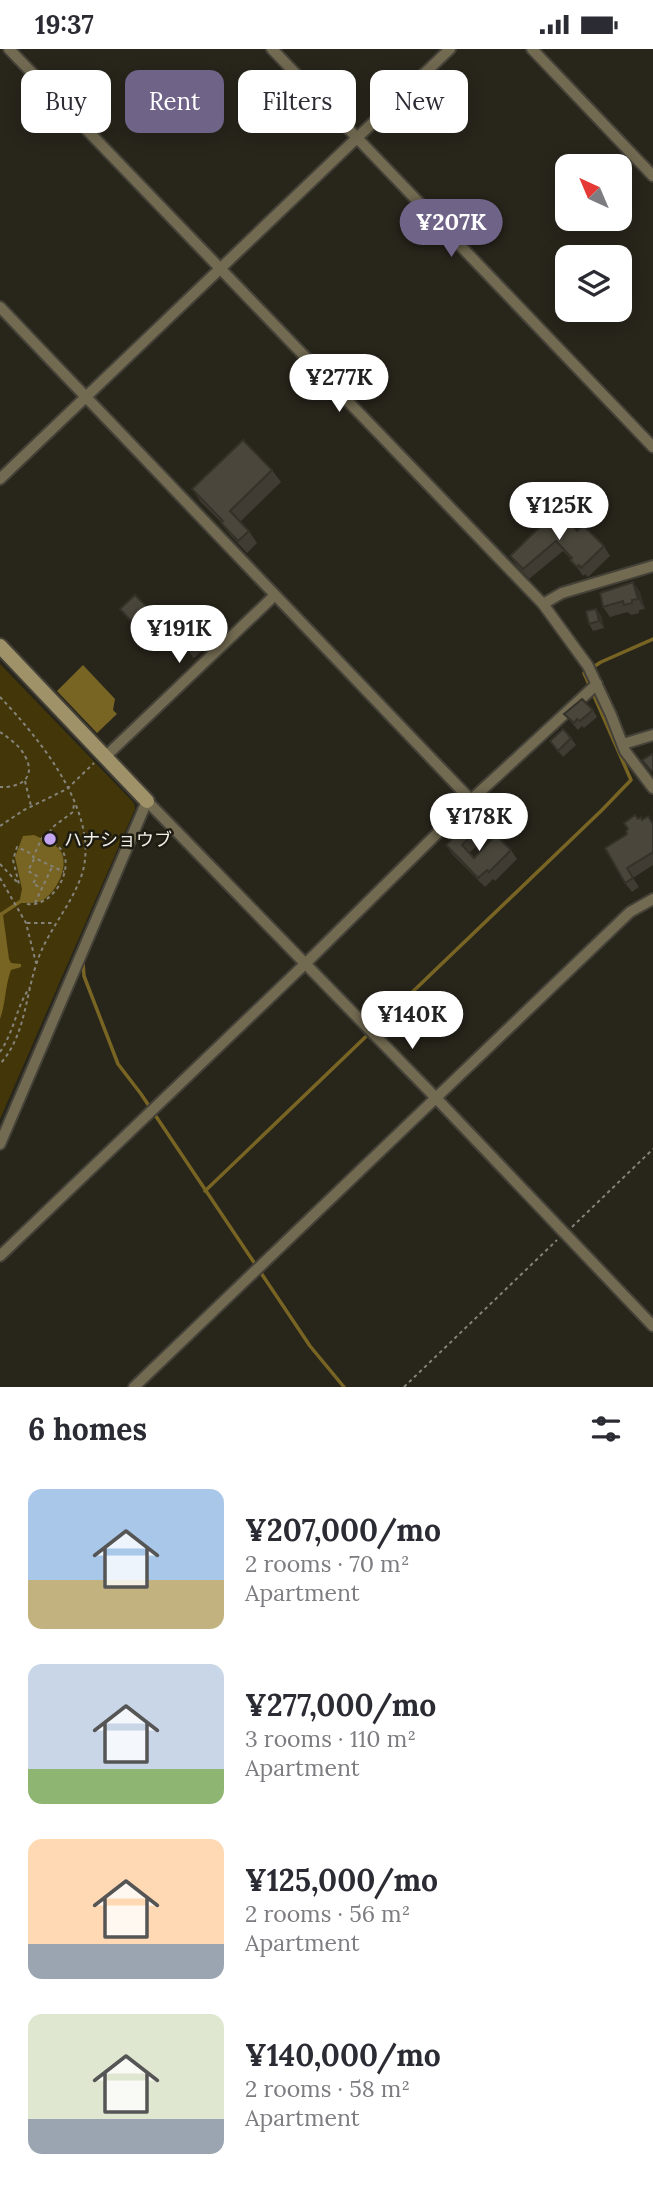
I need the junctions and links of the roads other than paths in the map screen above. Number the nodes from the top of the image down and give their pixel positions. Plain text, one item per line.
1 (9, 49) edge
2 (272, 49) edge
3 (450, 49) edge
4 (532, 49) edge
5 (358, 139) junction
6 (653, 176) edge
7 (221, 269) junction
8 (0, 307) edge
9 (85, 397) junction
10 (653, 447) edge
11 (0, 479) edge
12 (653, 566) edge
13 (274, 596) junction
14 (543, 604) junction
15 (0, 646) edge
16 (597, 684) junction
17 (653, 736) edge
18 (623, 744) junction
19 (101, 758) junction
20 (653, 787) edge
21 (471, 800) junction
22 (146, 801) junction
23 (653, 899) edge
24 (305, 964) junction
25 (436, 1098) junction
26 (0, 1144) edge
27 (0, 1256) edge
28 (653, 1326) edge
29 (134, 1387) edge

1 - 7 street
2 - 5 street
3 - 5 street
4 - 6 street
5 - 7 street
5 - 10 street
7 - 9 street
7 - 14 street
8 - 9 street
9 - 11 street
9 - 13 street
12 - 14 street
13 - 19 street
13 - 21 street
14 - 16 street
15 - 19 street
16 - 18 street
16 - 21 street
17 - 18 street
18 - 20 street
19 - 22 street
21 - 24 street
22 - 24 street
22 - 26 street
23 - 25 street
24 - 25 street
24 - 27 street
25 - 28 street
25 - 29 street

